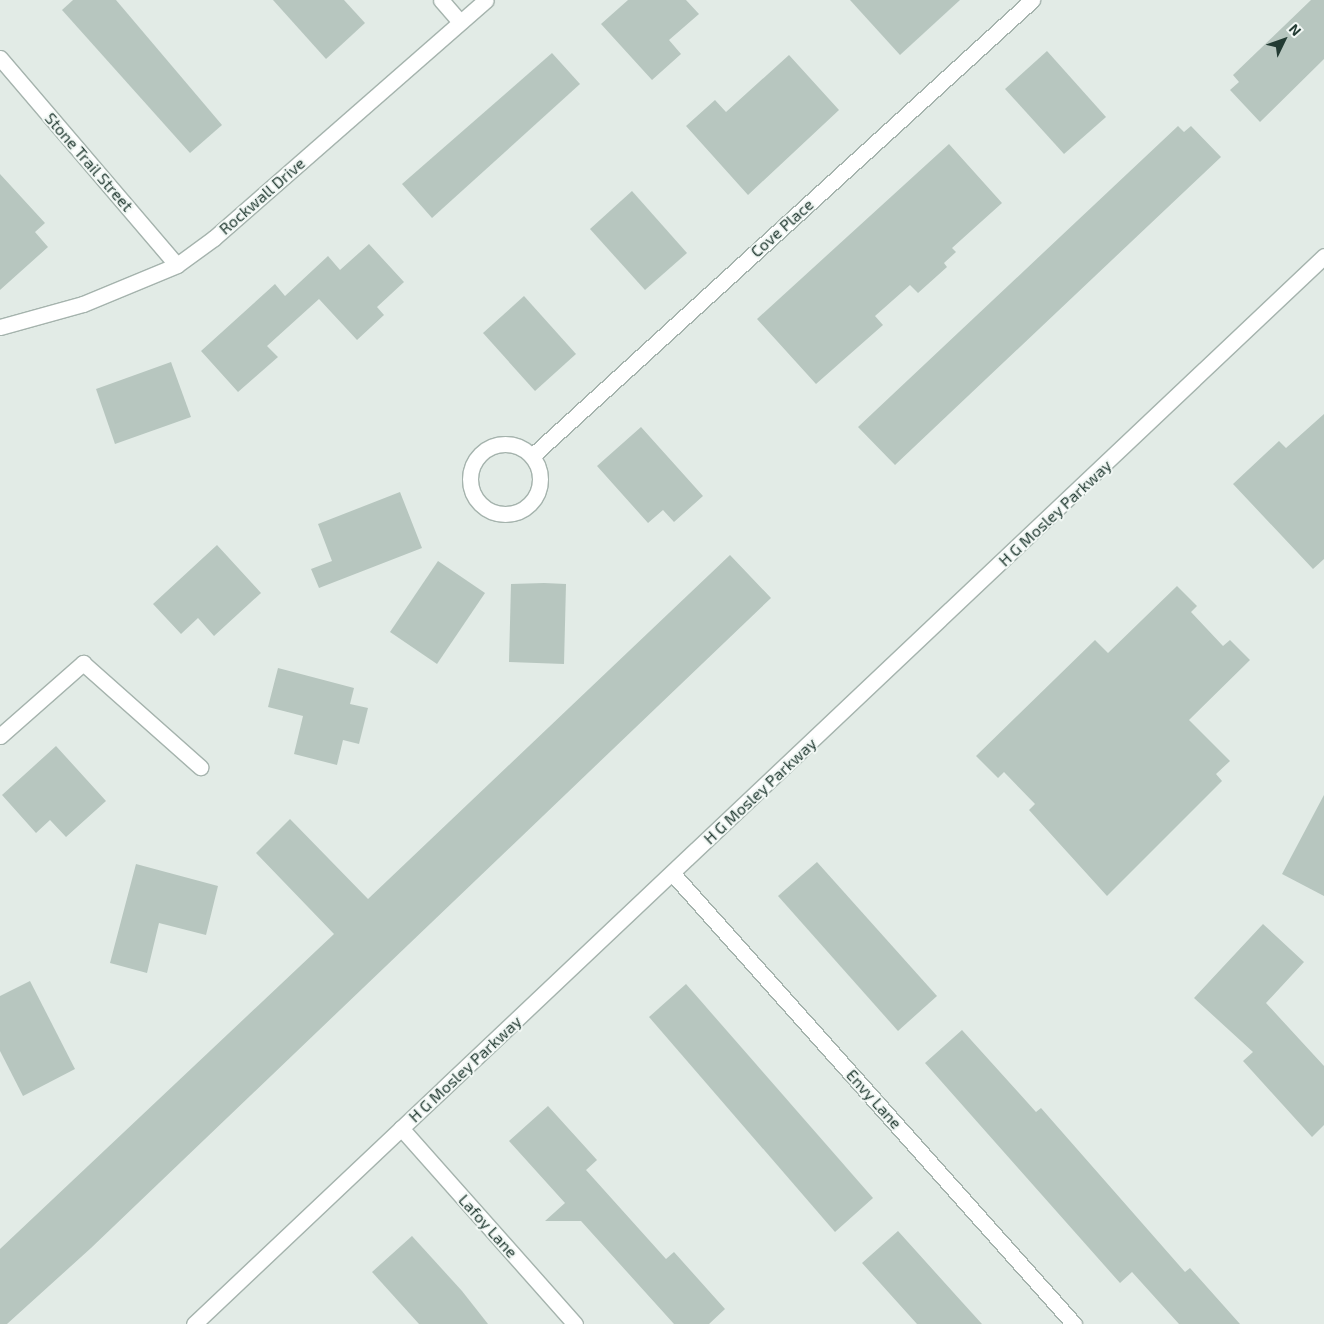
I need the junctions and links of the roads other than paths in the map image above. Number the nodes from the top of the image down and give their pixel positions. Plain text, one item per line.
1 (441, 0) edge
2 (486, 0) edge
3 (1032, 0) edge
4 (460, 22) junction
5 (0, 58) edge
6 (1324, 256) edge
7 (177, 265) junction
8 (0, 326) edge
9 (532, 456) junction
10 (0, 736) edge
11 (200, 767) dead end
12 (673, 874) junction
13 (401, 1128) junction
14 (194, 1324) edge
15 (575, 1324) edge
16 (1074, 1324) edge

1 - 4 street
2 - 4 street, Rockwall Drive
3 - 9 street, Cove Place
4 - 7 street, Rockwall Drive
5 - 7 street, Stone Trail Street
6 - 12 street, H G Mosley Parkway
7 - 8 street, Rockwall Drive
9 - 9 street
10 - 11 street
12 - 13 street, H G Mosley Parkway
12 - 16 street, Envy Lane
13 - 14 street, H G Mosley Parkway
13 - 15 street, Lafoy Lane

